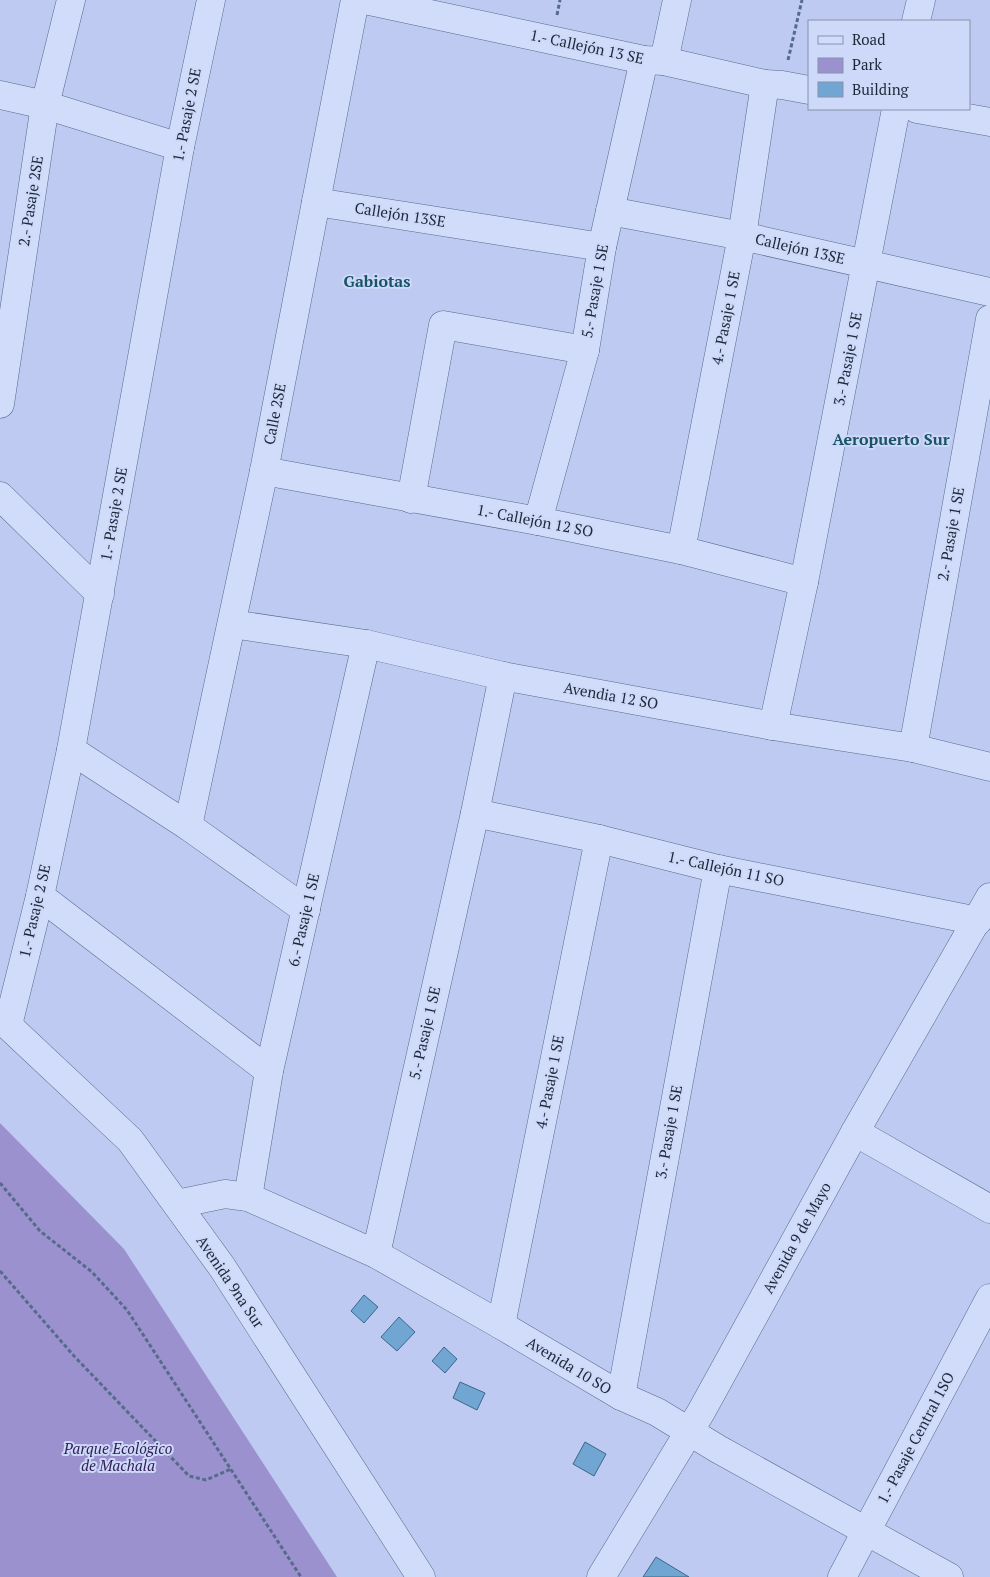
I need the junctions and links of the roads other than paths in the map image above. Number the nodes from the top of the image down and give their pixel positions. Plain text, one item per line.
1 (72, 0) edge
2 (211, 0) edge
3 (355, 0) edge
4 (365, 0) edge
5 (677, 0) edge
6 (920, 0) edge
7 (916, 20) edge
8 (654, 60) junction
9 (774, 85) junction
10 (808, 90) edge
11 (0, 95) edge
12 (45, 105) junction
13 (896, 110) edge
14 (923, 110) edge
15 (990, 122) edge
16 (180, 147) junction
17 (316, 202) junction
18 (610, 211) junction
19 (742, 236) junction
20 (602, 247) junction
21 (867, 264) junction
22 (990, 292) edge
23 (990, 319) edge
24 (585, 350) junction
25 (0, 404) edge
26 (264, 471) junction
27 (0, 496) edge
28 (411, 499) junction
29 (538, 521) junction
30 (681, 550) junction
31 (804, 582) junction
32 (100, 594) junction
33 (232, 624) junction
34 (366, 644) junction
35 (503, 676) junction
36 (773, 726) junction
37 (912, 748) junction
38 (71, 750) junction
39 (990, 767) edge
40 (475, 814) junction
41 (188, 826) junction
42 (599, 839) junction
43 (718, 869) junction
44 (40, 896) junction
45 (984, 909) edge
46 (306, 910) junction
47 (4, 1021) edge
48 (269, 1071) junction
49 (855, 1132) junction
50 (248, 1197) junction
51 (177, 1204) junction
52 (990, 1209) edge
53 (376, 1254) junction
54 (990, 1298) edge
55 (501, 1325) junction
56 (620, 1396) junction
57 (689, 1431) junction
58 (867, 1530) junction
59 (421, 1577) edge
60 (601, 1577) edge
61 (842, 1577) edge
62 (949, 1577) edge

1 - 12 street, 2.- Pasaje 2SE
2 - 16 street, 1.- Pasaje 2 SE
3 - 17 street, Calle 2SE
4 - 8 street, 1.- Callejón 13 SE
5 - 8 street, 5.- Pasaje 1 SE
6 - 7 street
8 - 9 street, 1.- Callejón 13 SE
8 - 18 street, 5.- Pasaje 1 SE
9 - 10 street, 1.- Callejón 13 SE
9 - 19 street, 4.- Pasaje 1 SE
11 - 12 street
12 - 16 street
12 - 25 street, 2.- Pasaje 2SE
13 - 21 street, 3.- Pasaje 1 SE
14 - 15 street
16 - 32 street, 1.- Pasaje 2 SE
17 - 20 street, Callejón 13SE
17 - 26 street, Calle 2SE
18 - 19 street, Callejón 13SE
18 - 20 street, 5.- Pasaje 1 SE
19 - 21 street, Callejón 13SE
19 - 30 street, 4.- Pasaje 1 SE
20 - 24 street, 5.- Pasaje 1 SE
21 - 22 street, Callejón 13SE
21 - 31 street, 3.- Pasaje 1 SE
23 - 37 street, 2.- Pasaje 1 SE
24 - 28 street
24 - 29 street, 5.- Pasaje 1 SE
26 - 28 street, 1.- Callejón 12 SO
26 - 33 street, Calle 2SE
27 - 32 street
28 - 29 street, 1.- Callejón 12 SO
29 - 30 street, 1.- Callejón 12 SO
30 - 31 street, 1.- Callejón 12 SO
31 - 36 street, 3.- Pasaje 1 SE
32 - 38 street, 1.- Pasaje 2 SE
33 - 34 street, Avendia 12 SO
33 - 41 street, Calle 2SE
34 - 35 street, Avendia 12 SO
34 - 46 street, 6.- Pasaje 1 SE
35 - 36 street, Avendia 12 SO
35 - 40 street, 5.- Pasaje 1 SE
36 - 37 street, Avendia 12 SO
37 - 39 street, Avendia 12 SO
38 - 41 street
38 - 44 street, 1.- Pasaje 2 SE
40 - 42 street, 1.- Callejón 11 SO
40 - 53 street, 5.- Pasaje 1 SE
41 - 46 street
42 - 43 street, 1.- Callejón 11 SO
42 - 55 street, 4.- Pasaje 1 SE
43 - 45 street, 1.- Callejón 11 SO
43 - 56 street, 3.- Pasaje 1 SE
44 - 47 street, 1.- Pasaje 2 SE
44 - 48 street
45 - 49 street, Avenida 9 de Mayo
46 - 48 street, 6.- Pasaje 1 SE
47 - 51 street, Avenida 9na Sur
48 - 50 street, 6.- Pasaje 1 SE
49 - 52 street
49 - 57 street, Avenida 9 de Mayo
50 - 51 street, Avenida 10 SO
50 - 53 street, Avenida 10 SO
51 - 59 street, Avenida 9na Sur
53 - 55 street, Avenida 10 SO
54 - 58 street, 1.- Pasaje Central 1SO
55 - 56 street, Avenida 10 SO
56 - 57 street, Avenida 10 SO
57 - 58 street, Avenida 10 SO
57 - 60 street, Avenida 9 de Mayo
58 - 61 street, 1.- Pasaje Central 1SO
58 - 62 street, Avenida 10 SO

